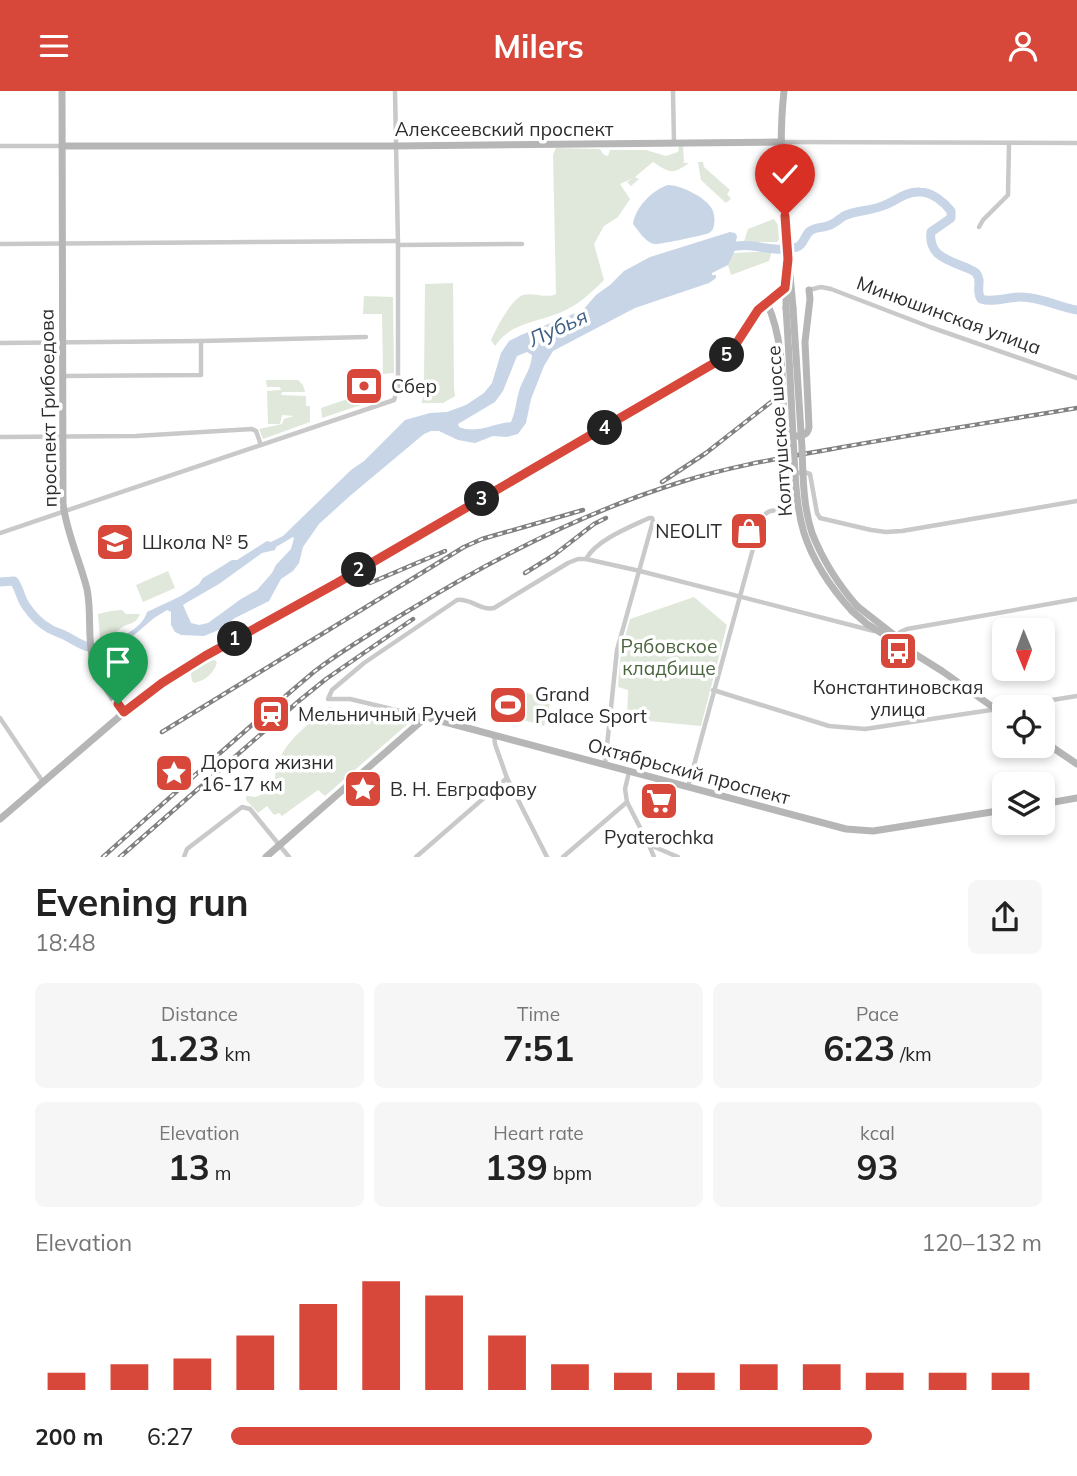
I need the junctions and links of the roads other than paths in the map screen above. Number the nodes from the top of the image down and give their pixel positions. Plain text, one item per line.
1 (62, 91) edge
2 (395, 91) edge
3 (673, 91) edge
4 (785, 91) edge
5 (781, 142) junction
6 (1009, 143) junction
7 (1077, 143) edge
8 (674, 144) junction
9 (0, 146) edge
10 (62, 146) junction
11 (396, 146) junction
12 (979, 227) dead end
13 (398, 243) junction
14 (0, 244) edge
15 (62, 244) junction
16 (522, 244) dead end
17 (789, 285) junction
18 (809, 290) junction
19 (767, 303) junction
20 (791, 306) junction
21 (366, 337) dead end
22 (201, 341) junction
23 (0, 343) edge
24 (62, 343) junction
25 (62, 376) junction
26 (1077, 378) edge
27 (0, 437) edge
28 (62, 437) junction
29 (261, 445) junction
30 (1077, 501) edge
31 (64, 512) junction
32 (0, 533) edge
33 (586, 559) junction
34 (640, 571) junction
35 (739, 596) junction
36 (1077, 599) edge
37 (855, 608) junction
38 (846, 624) junction
39 (879, 632) junction
40 (901, 641) junction
41 (929, 663) junction
42 (713, 690) junction
43 (1077, 695) edge
44 (1055, 699) edge
45 (992, 701) edge
46 (992, 710) edge
47 (124, 712) junction
48 (426, 717) junction
49 (0, 718) edge
50 (494, 735) junction
51 (1055, 749) edge
52 (1077, 764) edge
53 (605, 765) junction
54 (629, 771) junction
55 (507, 778) junction
56 (43, 782) junction
57 (688, 787) junction
58 (1077, 798) edge
59 (627, 802) junction
60 (1055, 802) edge
61 (992, 812) edge
62 (0, 819) edge
63 (280, 845) junction
64 (649, 845) junction
65 (184, 856) edge
66 (266, 856) edge
67 (289, 856) edge
68 (416, 856) edge
69 (547, 856) edge
70 (563, 856) edge
71 (654, 856) edge
72 (678, 856) edge

1 - 10 street, проспект Грибоедова
2 - 11 street
3 - 8 street
4 - 5 street
5 - 6 street, Алексеевский проспект
5 - 8 street, Алексеевский проспект
5 - 17 street, Колтушское шоссе
6 - 7 street, Алексеевский проспект
6 - 12 street
8 - 11 street, Алексеевский проспект
9 - 10 street, Алексеевский проспект
10 - 11 street, Алексеевский проспект
10 - 15 street, проспект Грибоедова
11 - 13 street
13 - 15 street
13 - 16 street
13 - 29 street
14 - 15 street
15 - 24 street, проспект Грибоедова
17 - 18 street, Минюшинская улица
17 - 19 street
17 - 20 street, Колтушское шоссе
18 - 19 street
18 - 20 street
18 - 26 street, Минюшинская улица
19 - 20 street
19 - 47 street
20 - 37 street, Колтушское шоссе, bridge
21 - 22 street
22 - 24 street
22 - 25 street
23 - 24 street
24 - 25 street, проспект Грибоедова
25 - 28 street, проспект Грибоедова
27 - 28 street
28 - 29 street
28 - 31 street, проспект Грибоедова
29 - 31 street
30 - 35 street
31 - 32 street
31 - 47 street, проспект Грибоедова
33 - 34 street
33 - 34 street
33 - 48 street, Октябрьский проспект
34 - 35 street
34 - 53 street
35 - 38 street
35 - 42 street
36 - 40 street
37 - 38 street
37 - 39 street, Колтушское шоссе
37 - 40 street, Колтушское шоссе
38 - 39 street
39 - 41 street, Колтушское шоссе
40 - 41 street, Колтушское шоссе
41 - 45 street, Колтушское шоссе
42 - 46 street
42 - 57 street
43 - 44 street
47 - 56 street
48 - 50 street, Октябрьский проспект
48 - 63 street
49 - 56 street
50 - 53 street, Октябрьский проспект
50 - 55 street
51 - 52 street
53 - 54 street, Октябрьский проспект
54 - 57 street, Октябрьский проспект
54 - 59 street
55 - 68 street
55 - 69 street
56 - 62 street
57 - 61 street, Октябрьский проспект
58 - 60 street
59 - 64 street
59 - 70 street
63 - 65 street
63 - 66 street
63 - 67 street
64 - 71 street
64 - 72 street

